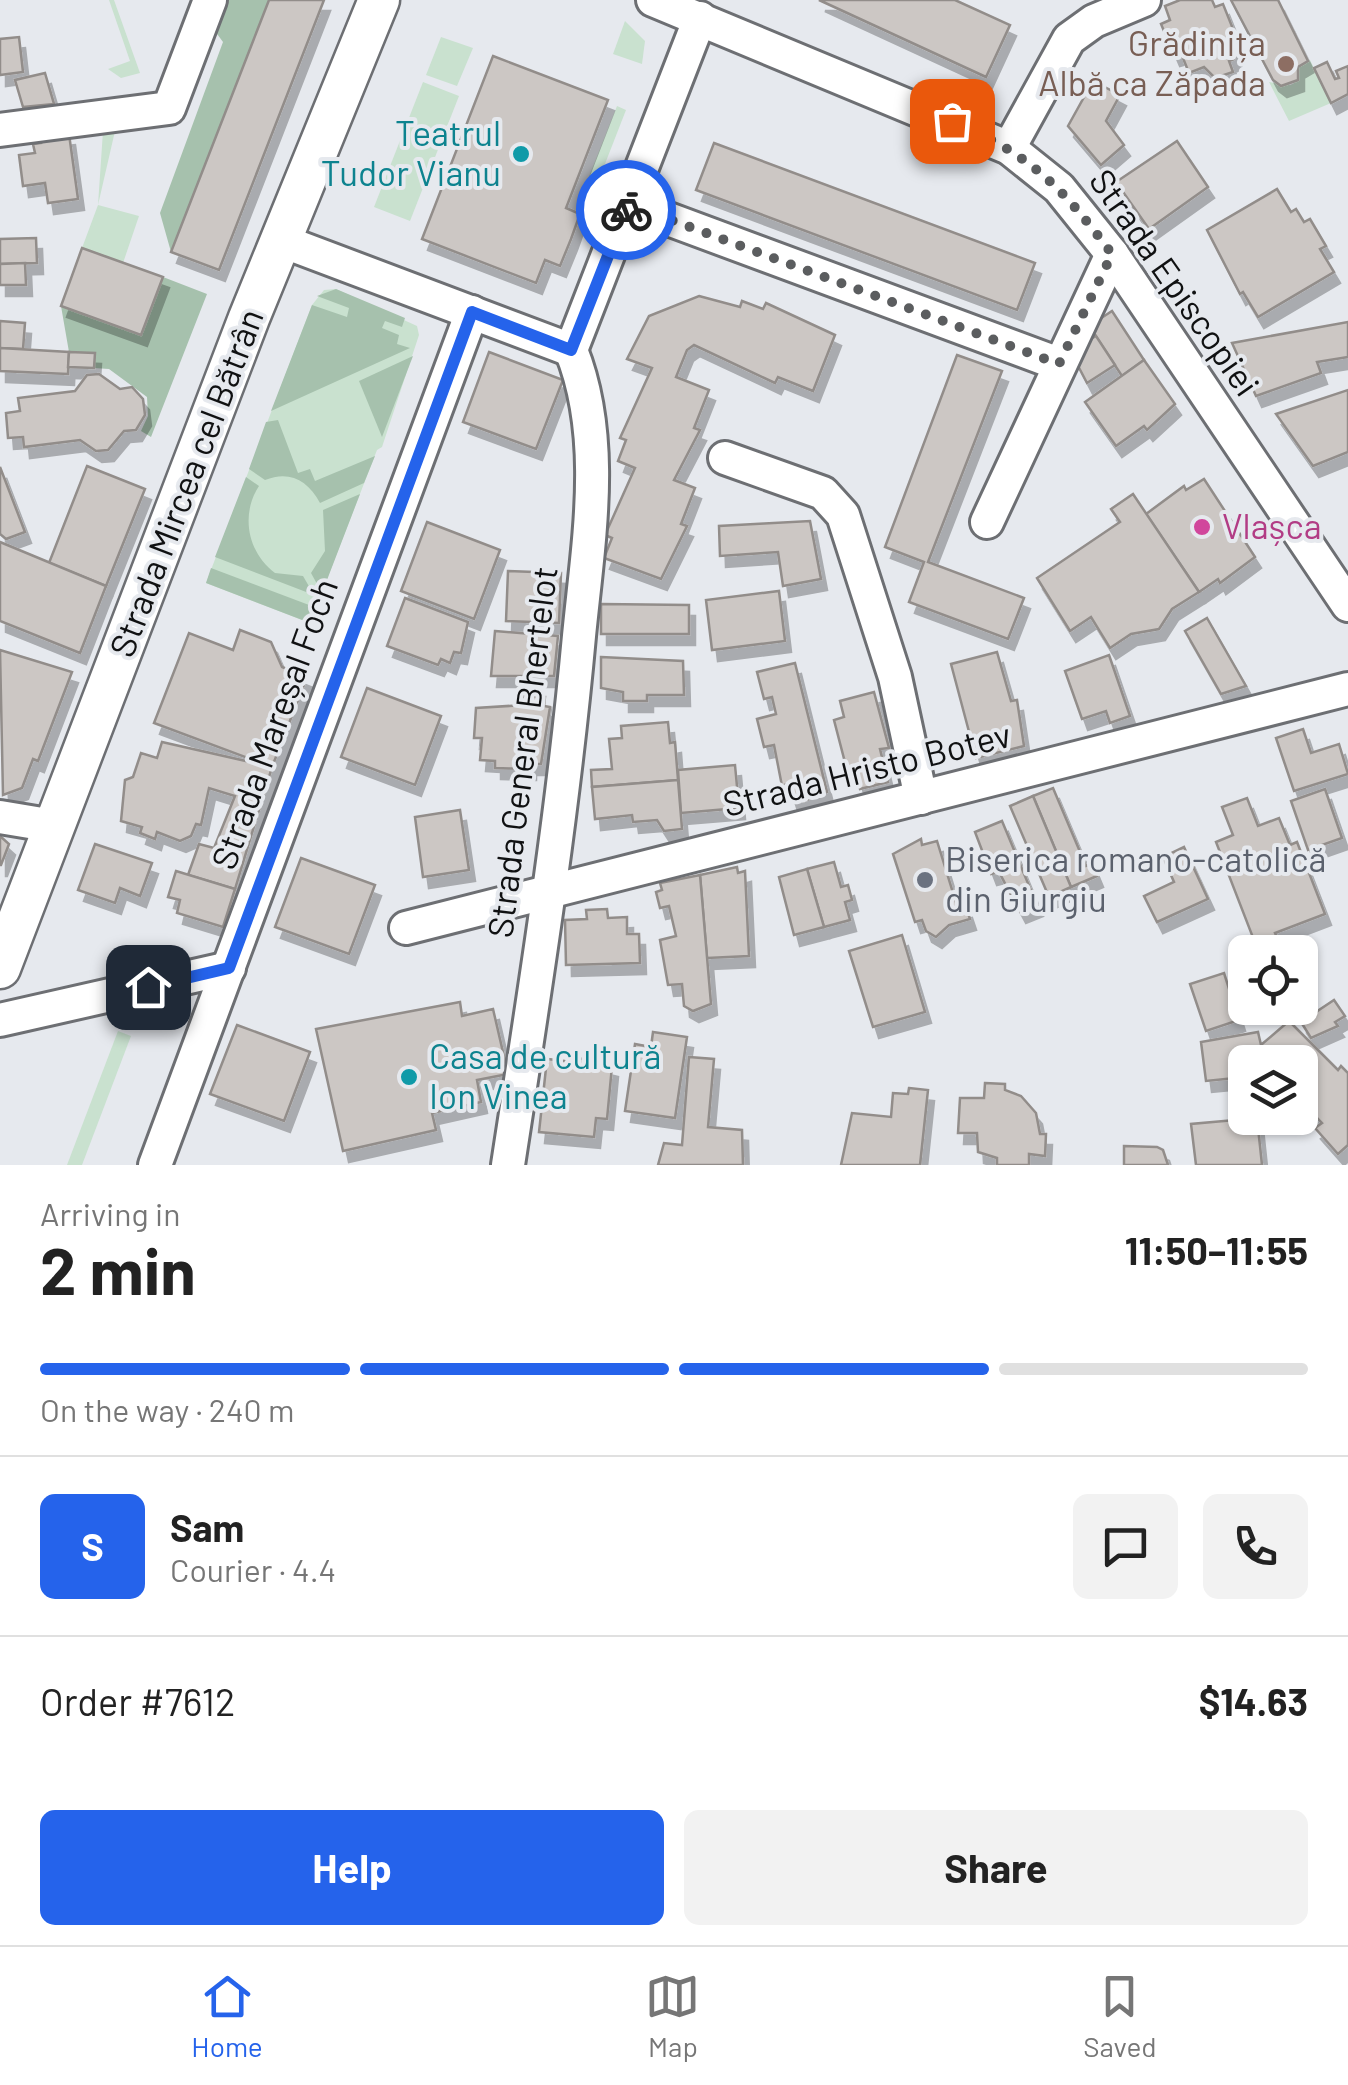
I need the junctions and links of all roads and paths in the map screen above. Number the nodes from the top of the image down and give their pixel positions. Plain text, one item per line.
1 (210, 0) edge
2 (379, 0) edge
3 (653, 0) edge
4 (1144, 0) edge
5 (698, 9) edge
6 (0, 130) edge
7 (1009, 148) junction
8 (628, 204) junction
9 (282, 241) junction
10 (1112, 254) junction
11 (472, 312) junction
12 (571, 350) junction
13 (1059, 364) junction
14 (725, 458) dead end
15 (987, 522) dead end
16 (1348, 606) edge
17 (1348, 688) edge
18 (921, 798) junction
19 (0, 817) edge
20 (54, 826) junction
21 (549, 893) junction
22 (406, 928) dead end
23 (0, 968) edge
24 (229, 968) junction
25 (0, 1020) edge
26 (156, 1165) edge
27 (508, 1165) edge

1 - 6 street
2 - 9 main road, Strada Mircea cel Bătrân
3 - 5 street, Strada Episcopiei
4 - 7 street
5 - 7 street, Strada Episcopiei
5 - 8 street
7 - 10 street, Strada Episcopiei
8 - 12 street
8 - 13 street
9 - 11 street
9 - 20 main road, Strada Mircea cel Bătrân
10 - 13 street
10 - 16 street, Strada Episcopiei
11 - 12 street
11 - 24 street, Strada Mareșal Foch
12 - 21 street, Strada General Bhertelot
13 - 15 street
14 - 18 street
17 - 18 street, Strada Hristo Botev
18 - 21 street, Strada Hristo Botev
19 - 20 street
20 - 23 main road, Strada Mircea cel Bătrân
21 - 22 street, Strada Hristo Botev
21 - 27 street, Strada General Bhertelot
24 - 25 street
24 - 26 street, Strada Mareșal Foch

